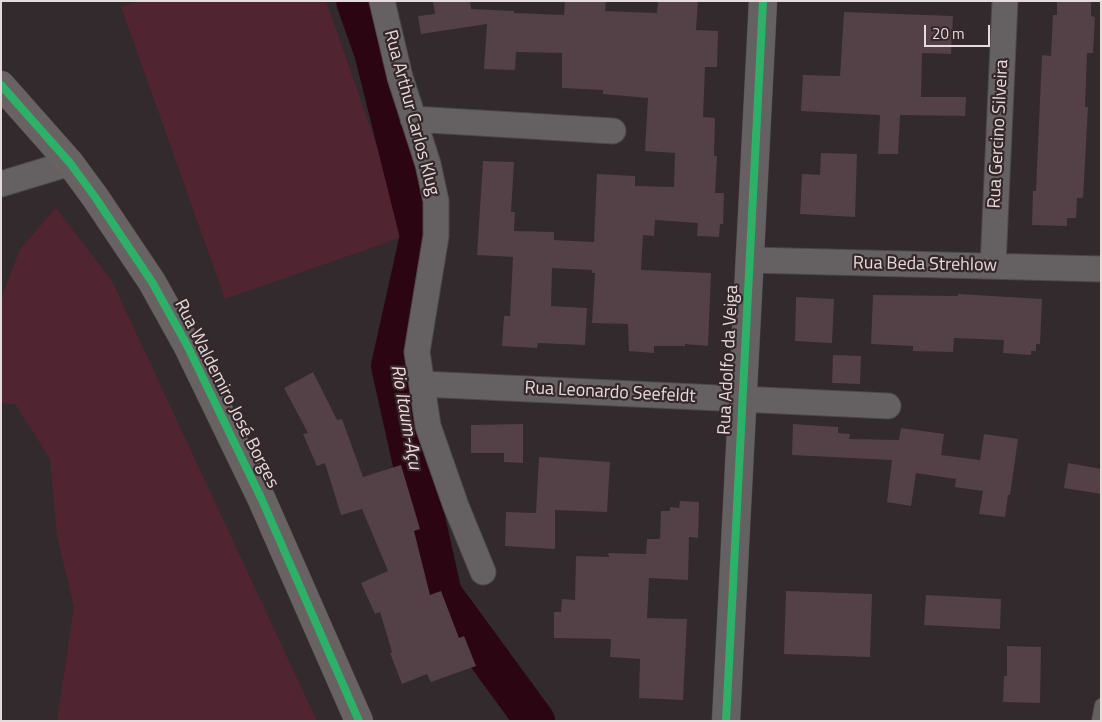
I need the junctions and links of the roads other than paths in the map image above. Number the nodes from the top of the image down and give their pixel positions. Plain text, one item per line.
1 (382, 1) edge
2 (763, 1) edge
3 (1005, 1) edge
4 (1, 85) edge
5 (413, 119) junction
6 (613, 131) dead end
7 (70, 163) junction
8 (1, 184) edge
9 (750, 260) junction
10 (993, 266) junction
11 (1101, 269) edge
12 (422, 384) junction
13 (742, 399) junction
14 (888, 406) dead end
15 (483, 572) dead end
16 (1101, 705) edge
17 (359, 721) edge
18 (726, 721) edge
19 (1098, 721) edge

1 - 5 street, Rua Arthur Carlos Klug
2 - 9 street, Rua Adolfo da Veiga
3 - 10 street, Rua Gercino Silveira
4 - 7 main road, Rua Waldemiro José Borges
5 - 6 street
5 - 12 street, Rua Arthur Carlos Klug
7 - 8 street
7 - 17 main road, Rua Waldemiro José Borges
9 - 10 street, Rua Beda Strehlow
9 - 13 street, Rua Adolfo da Veiga
10 - 11 street, Rua Beda Strehlow
12 - 13 street, Rua Leonardo Seefeldt
12 - 15 street, Rua Arthur Carlos Klug
13 - 14 street, Rua Leonardo Seefeldt
13 - 18 street, Rua Adolfo da Veiga
16 - 19 lane

